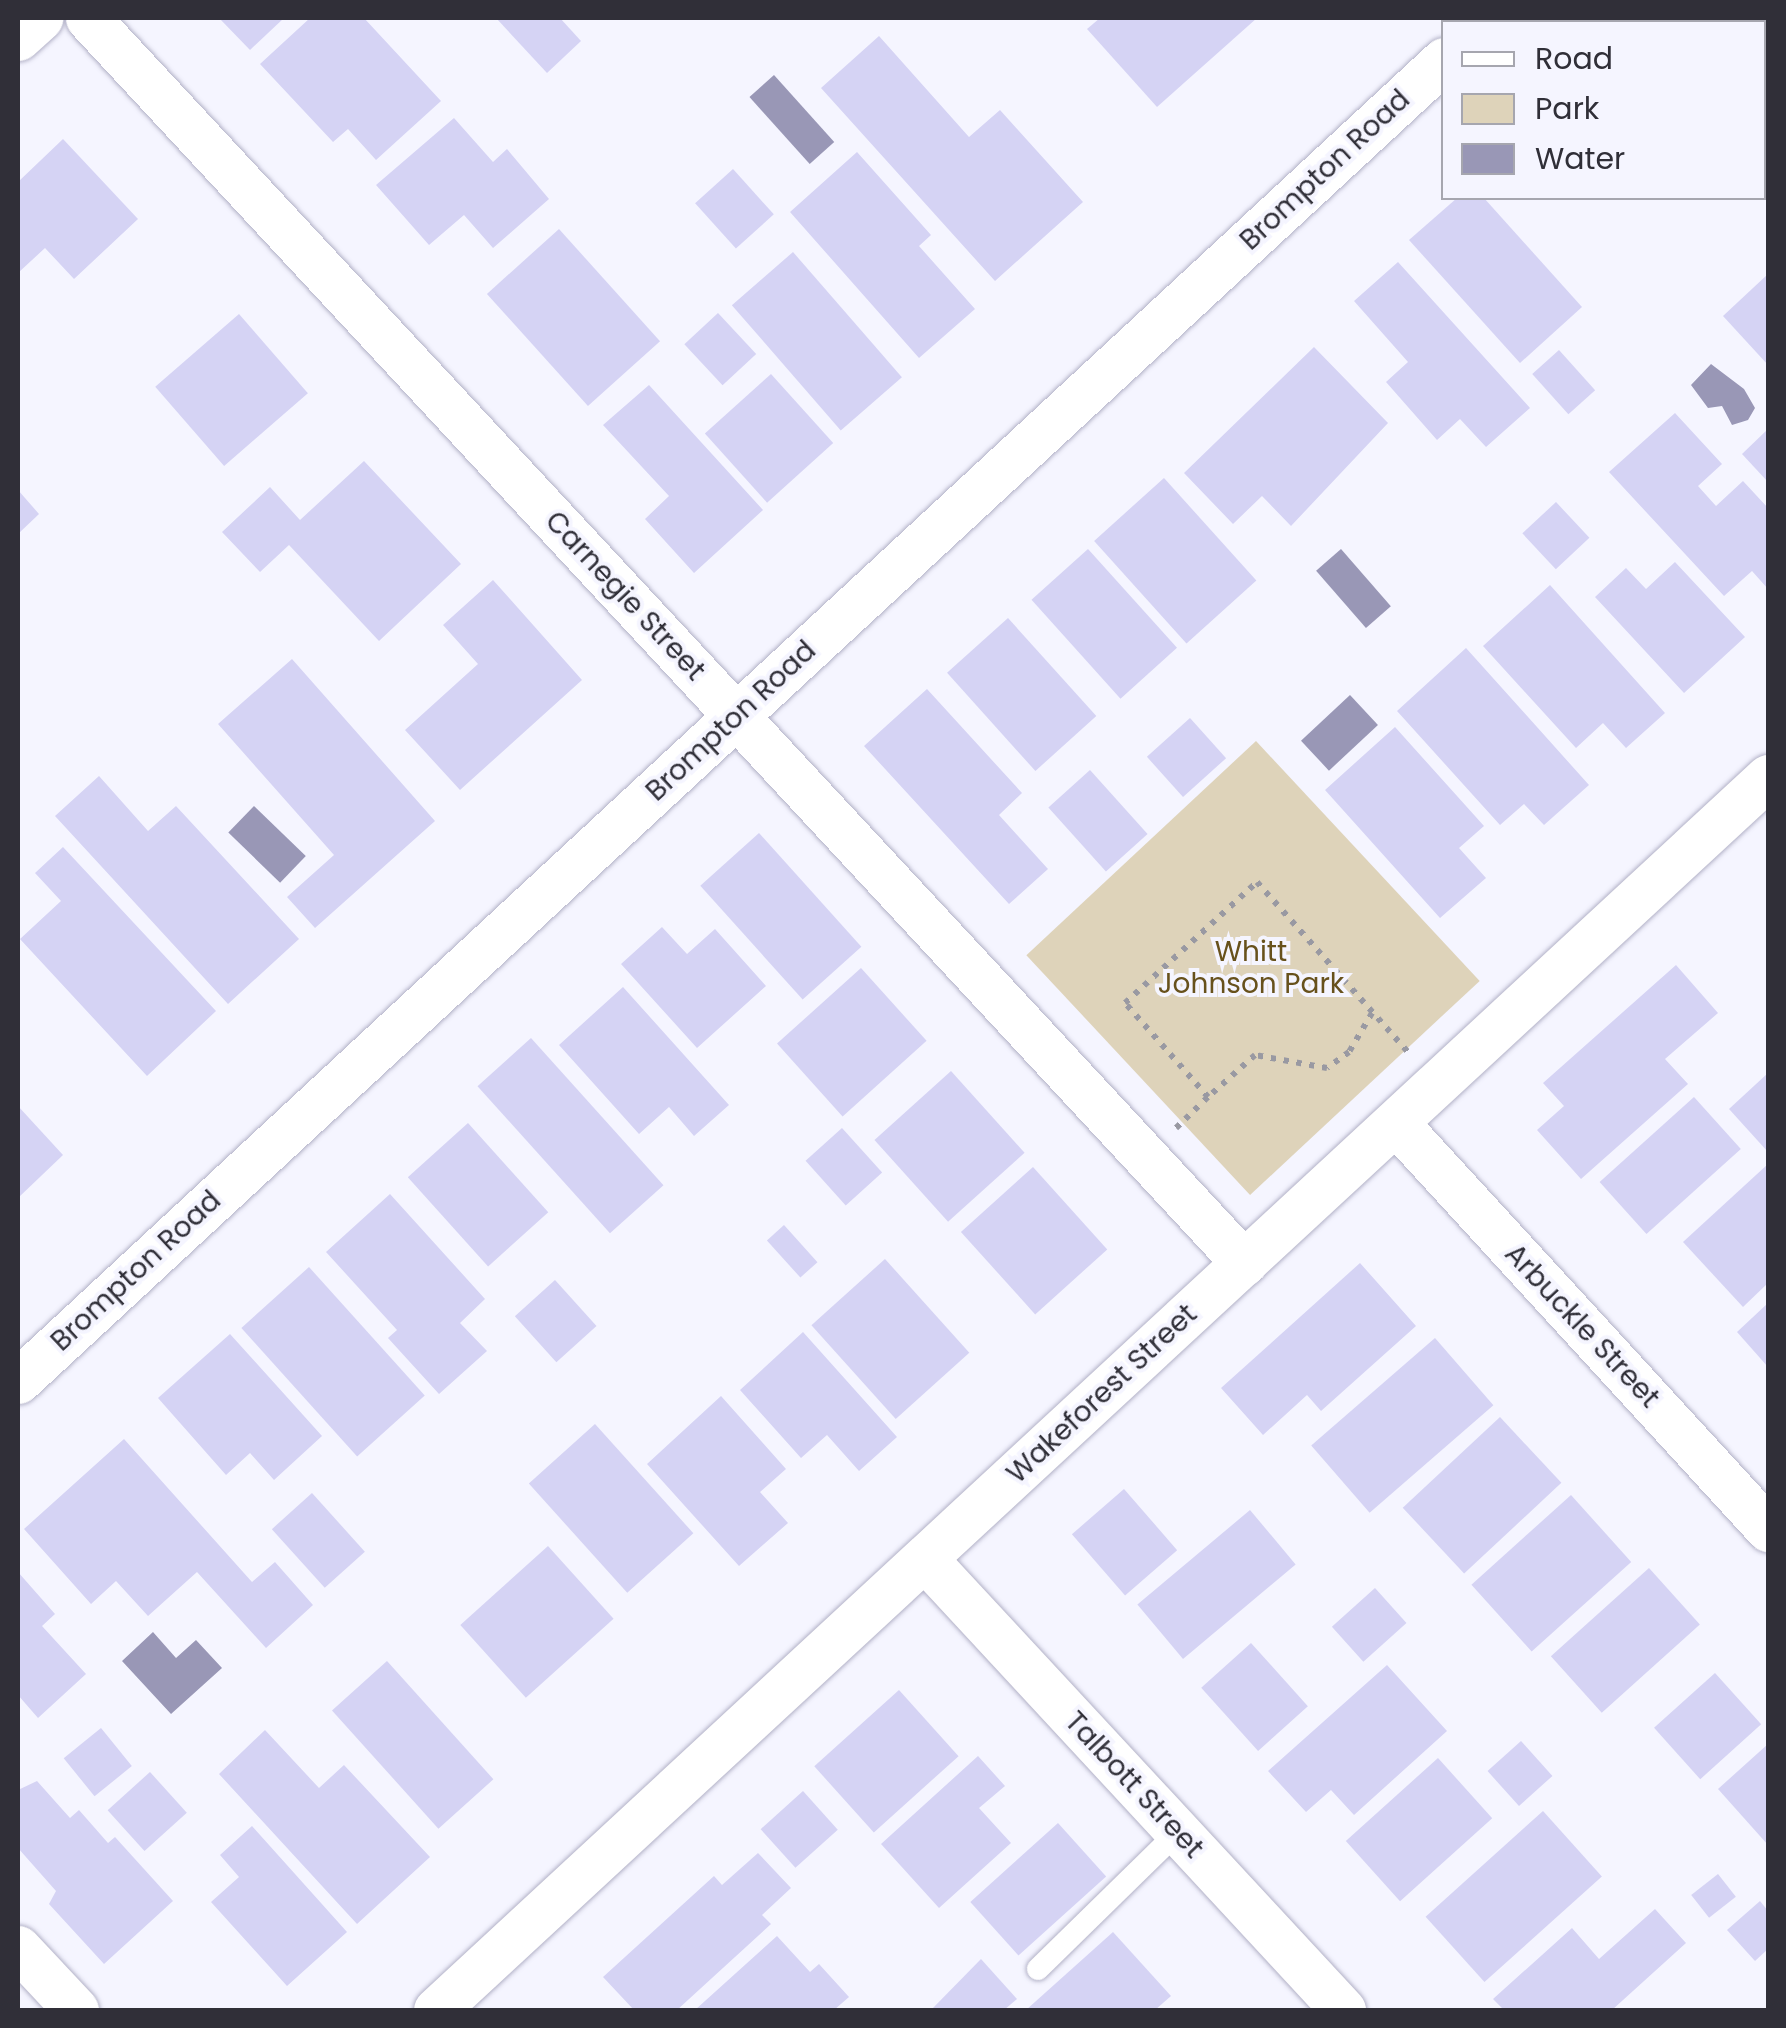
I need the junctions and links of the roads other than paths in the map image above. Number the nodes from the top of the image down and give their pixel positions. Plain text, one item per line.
1 (40, 18) edge
2 (88, 18) edge
3 (18, 38) edge
4 (1441, 63) edge
5 (736, 716) junction
6 (1768, 777) edge
7 (1396, 1123) junction
8 (1244, 1262) junction
9 (18, 1381) edge
10 (1768, 1529) edge
11 (924, 1559) junction
12 (1178, 1832) junction
13 (18, 1948) edge
14 (1038, 1969) dead end
15 (455, 2005) edge
16 (76, 2010) edge
17 (1343, 2010) edge

1 - 3 street
2 - 5 street, Carnegie Street
4 - 5 street, Brompton Road
5 - 8 street, Carnegie Street
5 - 9 street, Brompton Road
6 - 7 street, Wakeforest Street
7 - 8 street, Wakeforest Street
7 - 10 street, Arbuckle Street
8 - 11 street, Wakeforest Street
11 - 12 street, Talbott Street
11 - 15 street, Wakeforest Street
12 - 14 lane
12 - 17 street, Talbott Street
13 - 16 street

